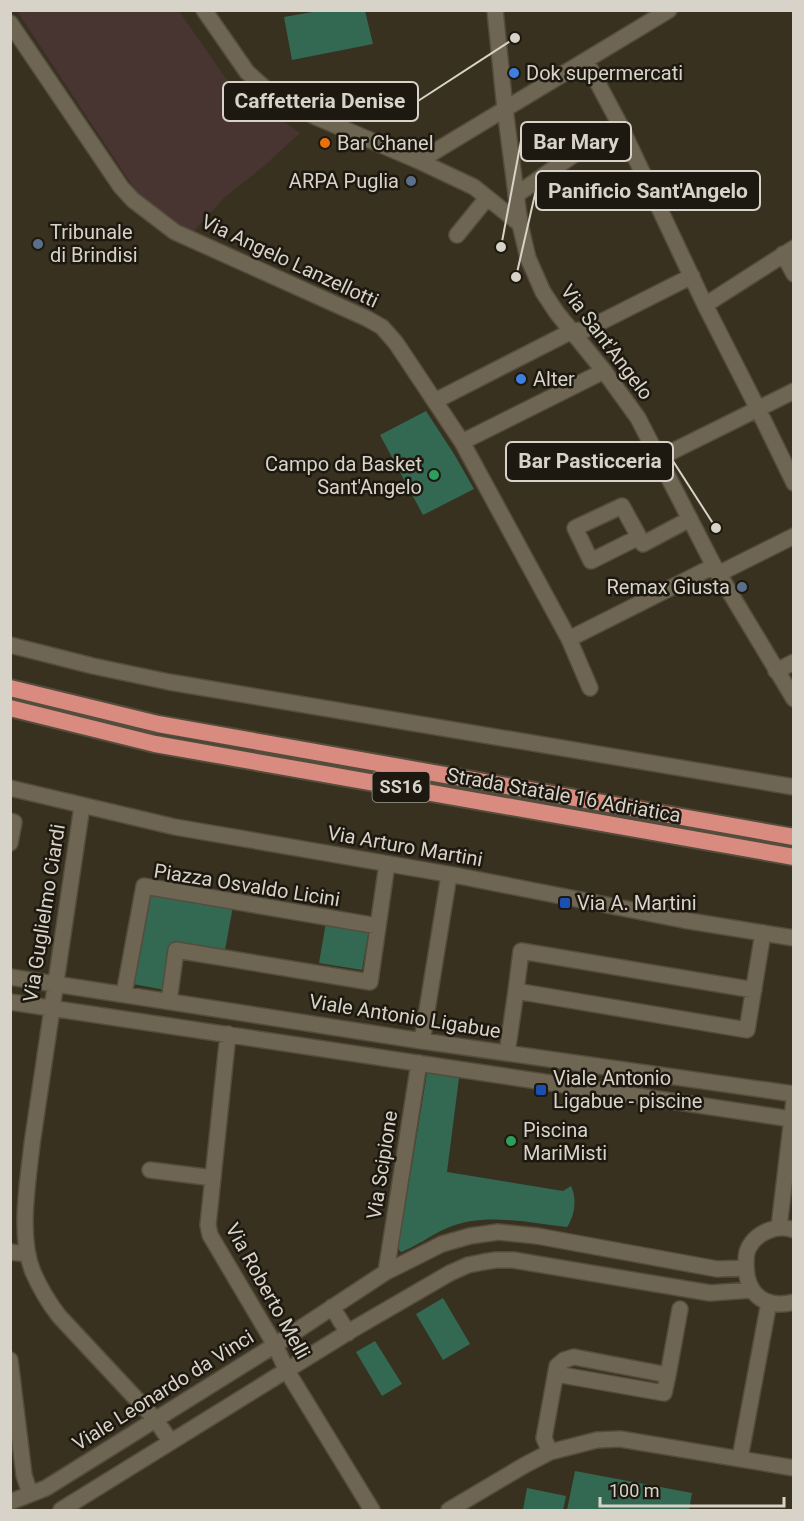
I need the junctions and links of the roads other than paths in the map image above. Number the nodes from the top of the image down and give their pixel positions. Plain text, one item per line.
1 (204, 10) edge
2 (495, 10) edge
3 (669, 10) edge
4 (10, 22) edge
5 (586, 61) junction
6 (505, 109) junction
7 (619, 123) junction
8 (419, 161) junction
9 (516, 195) junction
10 (487, 198) junction
11 (520, 224) junction
12 (457, 235) dead end
13 (788, 251) edge
14 (794, 274) edge
15 (692, 276) junction
16 (705, 305) junction
17 (572, 331) junction
18 (604, 371) junction
19 (794, 391) edge
20 (435, 400) junction
21 (758, 409) junction
22 (462, 442) junction
23 (658, 458) junction
24 (794, 483) edge
25 (690, 519) junction
26 (794, 536) edge
27 (639, 537) dead end
28 (716, 570) junction
29 (569, 639) junction
30 (10, 645) edge
31 (794, 662) edge
32 (776, 671) junction
33 (10, 688) edge
34 (590, 688) dead end
35 (794, 699) edge
36 (10, 708) edge
37 (794, 787) edge
38 (10, 788) edge
39 (82, 806) junction
40 (10, 821) edge
41 (794, 837) edge
42 (10, 843) edge
43 (794, 857) edge
44 (387, 864) junction
45 (449, 875) junction
46 (378, 926) junction
47 (763, 933) junction
48 (794, 938) edge
49 (10, 977) edge
50 (56, 983) junction
51 (754, 990) junction
52 (516, 992) junction
53 (124, 994) junction
54 (169, 1001) junction
55 (10, 1002) edge
56 (51, 1008) junction
57 (228, 1034) junction
58 (422, 1041) junction
59 (507, 1053) junction
60 (419, 1063) junction
61 (794, 1094) edge
62 (794, 1101) edge
63 (791, 1119) junction
64 (150, 1170) dead end
65 (213, 1178) junction
66 (10, 1202) edge
67 (26, 1204) junction
68 (786, 1228) edge
69 (581, 1244) junction
70 (10, 1252) edge
71 (28, 1254) junction
72 (746, 1268) junction
73 (576, 1270) junction
74 (386, 1272) junction
75 (752, 1290) junction
76 (769, 1302) junction
77 (794, 1302) edge
78 (332, 1307) junction
79 (680, 1308) dead end
80 (348, 1333) junction
81 (275, 1345) junction
82 (10, 1360) edge
83 (287, 1371) junction
84 (156, 1419) junction
85 (171, 1442) junction
86 (550, 1452) junction
87 (740, 1458) junction
88 (794, 1468) edge
89 (46, 1488) junction
90 (30, 1494) junction
91 (10, 1502) edge
92 (59, 1510) edge
93 (372, 1510) edge
94 (449, 1510) edge

1 - 8 street
2 - 6 street, Via Sant'Angelo
3 - 5 street
4 - 20 street, Via Angelo Lanzellotti
5 - 6 street
5 - 7 street
6 - 8 street
6 - 9 street, Via Sant'Angelo
7 - 9 street
7 - 15 street
8 - 10 street
9 - 11 street, Via Sant'Angelo
10 - 11 street
10 - 12 street
11 - 17 street, Via Sant'Angelo
13 - 14 street
13 - 16 street
15 - 16 street
15 - 17 street
16 - 21 street
17 - 18 street, Via Sant'Angelo
17 - 20 street
18 - 22 street
18 - 23 street, Via Sant'Angelo
19 - 21 street
20 - 22 street, Via Angelo Lanzellotti
21 - 23 street
21 - 24 street
22 - 29 street, Via Angelo Lanzellotti
23 - 25 street, Via Sant'Angelo
25 - 27 street
25 - 28 street, Via Sant'Angelo
26 - 28 street
28 - 29 street
28 - 32 street, Via Sant'Angelo
29 - 34 street, Via Angelo Lanzellotti
30 - 37 street
31 - 32 street
32 - 35 street, Via Sant'Angelo
33 - 41 highway, Strada Statale 16 Adriatica / SS16
36 - 43 highway, Strada Statale 16 Adriatica / SS16
38 - 39 street, Via Arturo Martini
39 - 44 street, Via Arturo Martini
39 - 50 street, Via Guglielmo Ciardi
40 - 42 street
44 - 45 street, Via Arturo Martini
44 - 46 street
45 - 47 street, Via Arturo Martini
45 - 58 street
46 - 53 street, Piazza Osvaldo Licini
46 - 54 street
47 - 48 street, Via Arturo Martini
47 - 51 street
49 - 50 street, Viale Antonio Ligabue
50 - 53 street, Viale Antonio Ligabue
50 - 56 street, Via Guglielmo Ciardi
51 - 52 street
51 - 52 street
52 - 59 street
53 - 54 street, Viale Antonio Ligabue
54 - 58 street, Viale Antonio Ligabue
55 - 56 street
56 - 57 street
56 - 67 street, Via Guglielmo Ciardi
57 - 60 street
57 - 65 street, Via Roberto Melli
58 - 59 street, Viale Antonio Ligabue
59 - 61 street, Viale Antonio Ligabue
60 - 63 street
60 - 74 street, Via Scipione
62 - 63 street
63 - 68 street
64 - 65 street
65 - 81 street, Via Roberto Melli
66 - 67 street
67 - 71 street, Via Guglielmo Ciardi
68 - 72 street
69 - 72 street, Viale Leonardo da Vinci
69 - 73 street
69 - 74 street, Viale Leonardo da Vinci
70 - 71 street
71 - 84 street, Via Guglielmo Ciardi
72 - 75 street
73 - 75 street
73 - 80 street
74 - 78 street, Viale Leonardo da Vinci
75 - 76 street
76 - 77 street
76 - 87 street
78 - 80 street
78 - 81 street, Viale Leonardo da Vinci
79 - 86 street
80 - 83 street
81 - 83 street, Via Roberto Melli
81 - 84 street, Viale Leonardo da Vinci
82 - 90 street
83 - 85 street
83 - 93 street, Via Roberto Melli
84 - 85 street, Via Guglielmo Ciardi
84 - 89 street, Viale Leonardo da Vinci
85 - 92 street
86 - 87 street
86 - 94 street
87 - 88 street
89 - 90 street, Viale Leonardo da Vinci
89 - 92 street
90 - 91 street, Viale Leonardo da Vinci

